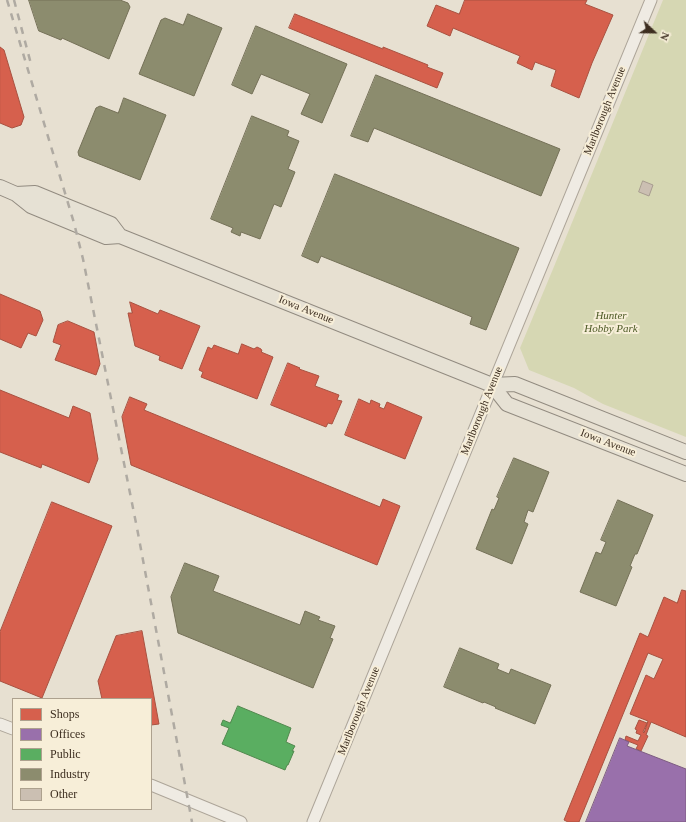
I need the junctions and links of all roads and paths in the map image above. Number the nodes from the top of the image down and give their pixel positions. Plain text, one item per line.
1 (651, 0) edge
2 (0, 187) edge
3 (492, 385) junction
4 (686, 452) edge
5 (686, 474) edge
6 (0, 724) edge
7 (12, 729) edge
8 (152, 785) edge
9 (241, 822) edge
10 (313, 822) edge

1 - 3 street, Marlborough Avenue
2 - 3 main road, Iowa Avenue
3 - 4 main road, Iowa Avenue
3 - 5 main road, Iowa Avenue
3 - 10 street, Marlborough Avenue
6 - 7 street
8 - 9 street

